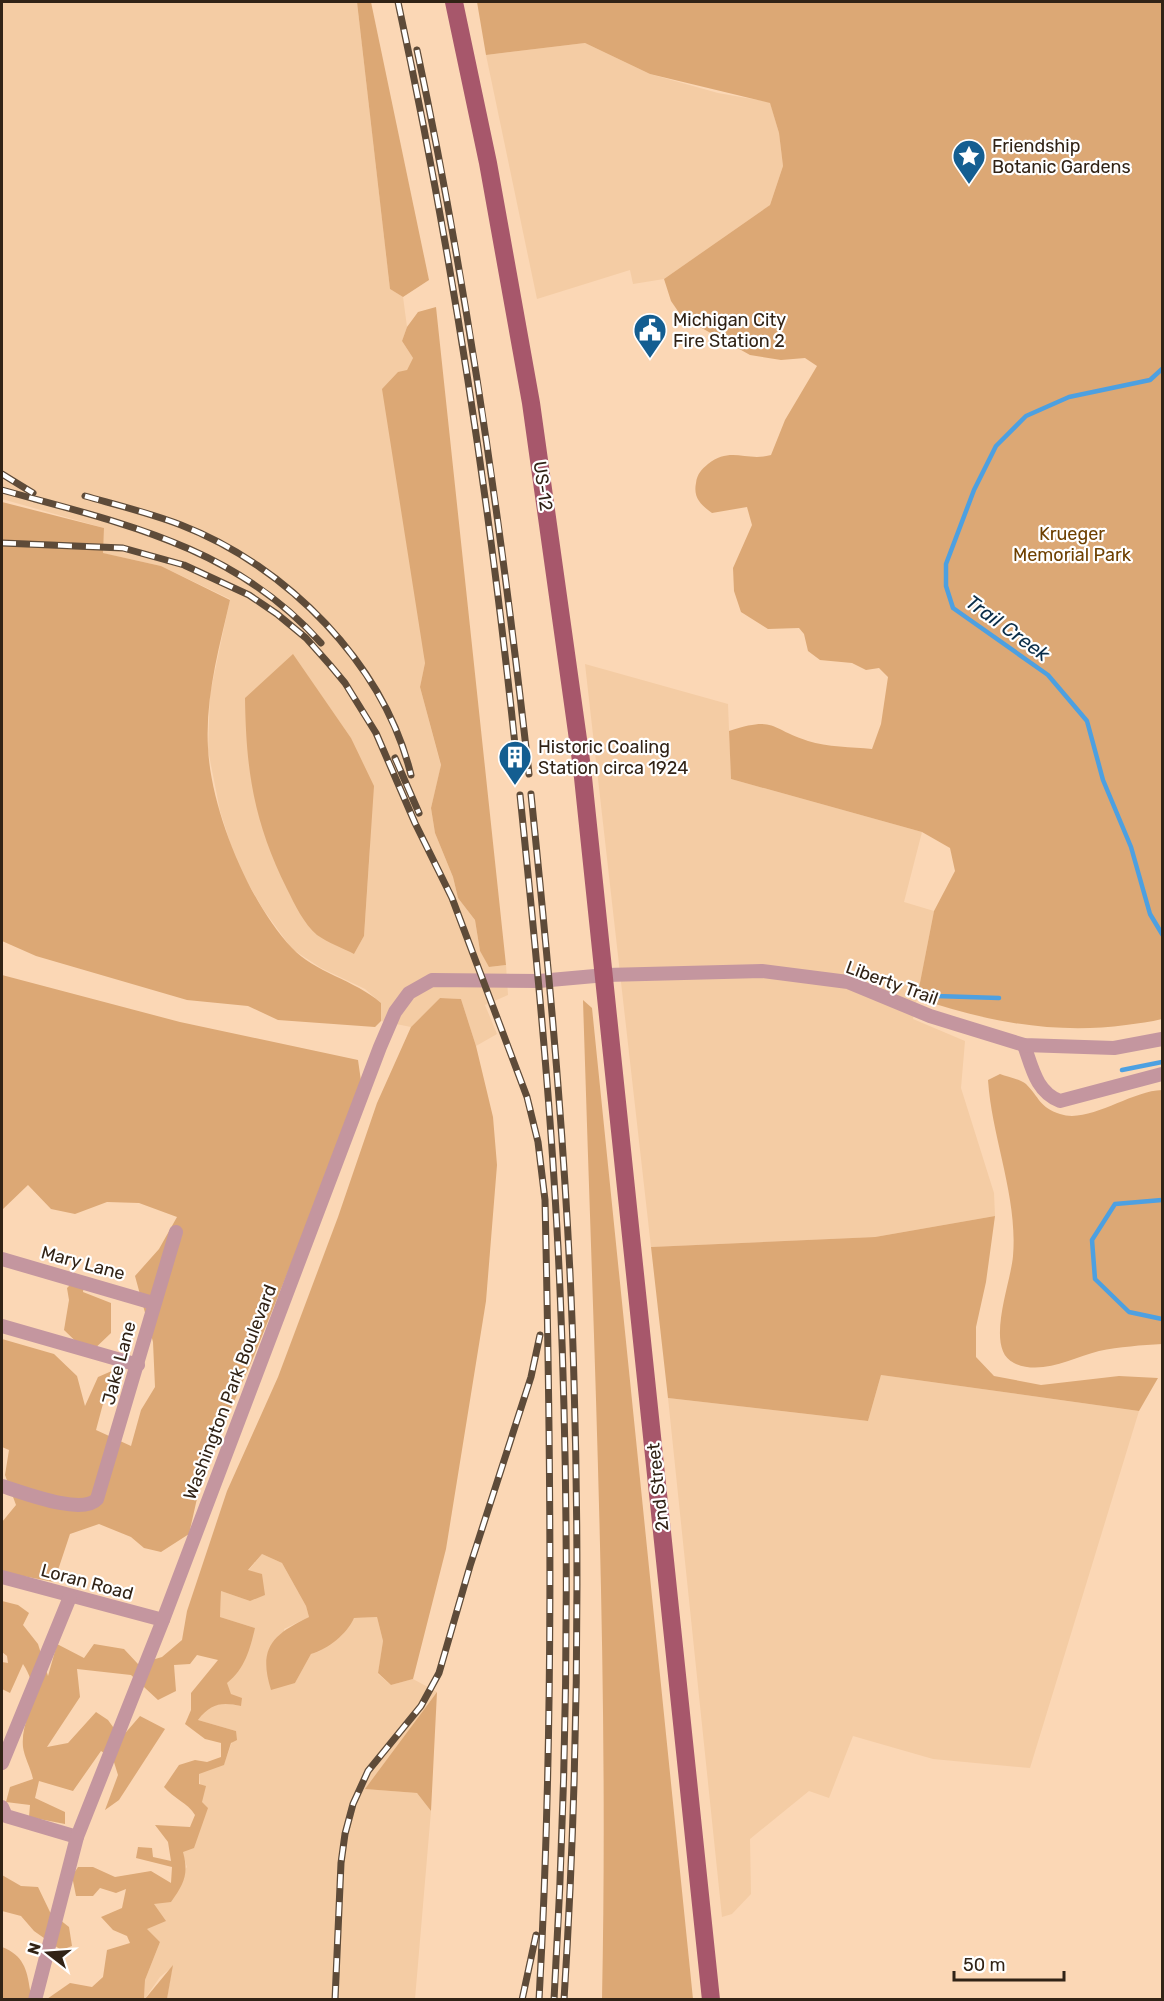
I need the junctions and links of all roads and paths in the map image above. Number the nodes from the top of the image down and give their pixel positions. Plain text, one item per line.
1 (454, 2) edge
2 (606, 975) junction
3 (1162, 1039) edge
4 (1024, 1045) junction
5 (1162, 1074) edge
6 (176, 1232) dead end
7 (2, 1259) edge
8 (153, 1303) junction
9 (2, 1326) edge
10 (138, 1365) junction
11 (2, 1486) edge
12 (2, 1577) edge
13 (70, 1597) junction
14 (164, 1620) junction
15 (2, 1763) edge
16 (2, 1806) edge
17 (77, 1837) junction
18 (35, 2000) edge
19 (711, 2000) edge

1 - 2 main road, US-12
2 - 4 street, Liberty Trail
2 - 14 street, Washington Park Boulevard
2 - 19 main road, 2nd Street
3 - 4 street, Liberty Trail
4 - 5 street
6 - 8 street, Jake Lane
7 - 8 street, Mary Lane
8 - 10 street, Jake Lane
9 - 10 street
10 - 11 street, Jake Lane
12 - 13 street, Loran Road
13 - 14 street, Loran Road
13 - 15 street
14 - 17 street, Washington Park Boulevard
16 - 17 street
17 - 18 street, Washington Park Boulevard

